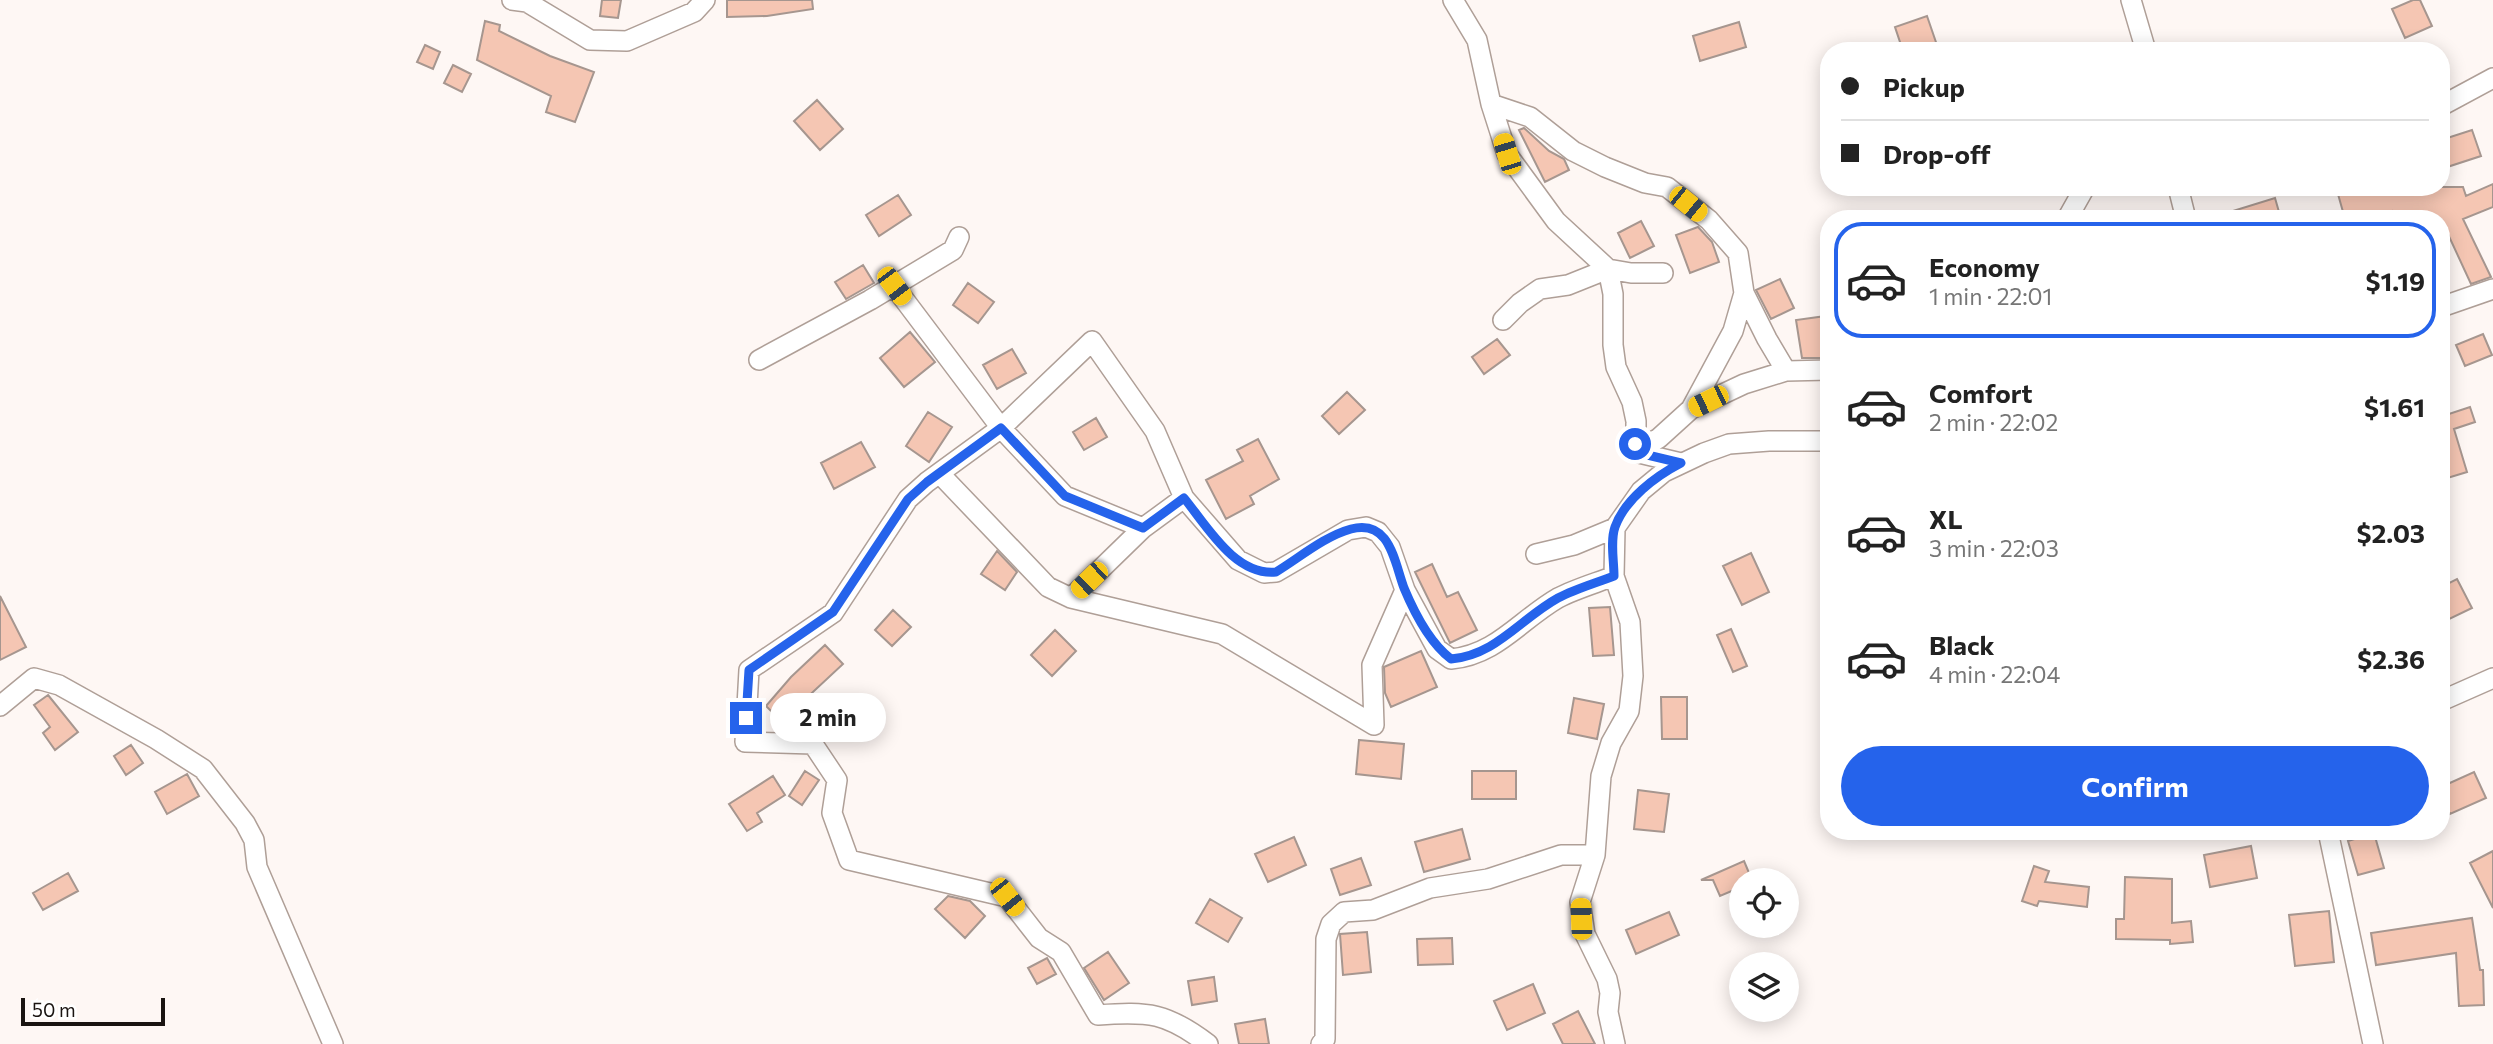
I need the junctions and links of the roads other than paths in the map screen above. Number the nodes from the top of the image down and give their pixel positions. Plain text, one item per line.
1 (512, 0) edge
2 (705, 0) edge
3 (1453, 0) edge
4 (2131, 0) edge
5 (2143, 42) edge
6 (2493, 78) edge
7 (2450, 101) edge
8 (1491, 104) junction
9 (959, 237) dead end
10 (1608, 269) junction
11 (1663, 273) dead end
12 (894, 286) junction
13 (2493, 289) edge
14 (1744, 293) junction
15 (2450, 304) edge
16 (1503, 320) dead end
17 (760, 360) dead end
18 (1786, 370) junction
19 (1820, 370) edge
20 (1691, 409) junction
21 (1001, 428) junction
22 (1820, 441) edge
23 (1637, 451) junction
24 (1681, 463) junction
25 (939, 473) junction
26 (1184, 498) junction
27 (1143, 528) junction
28 (1615, 528) junction
29 (1536, 554) dead end
30 (1614, 576) junction
31 (1405, 590) junction
32 (1071, 597) junction
33 (2493, 678) edge
34 (2450, 697) edge
35 (0, 706) edge
36 (2330, 840) edge
37 (1595, 855) junction
38 (332, 1044) edge
39 (1208, 1044) edge
40 (1321, 1044) edge
41 (1615, 1044) edge
42 (2373, 1044) edge

1 - 2 street
3 - 8 street
4 - 5 street
6 - 7 street
8 - 10 street
8 - 14 street
9 - 12 street
10 - 11 street
10 - 16 street
10 - 23 street
12 - 17 street
12 - 21 street
13 - 15 street
14 - 18 street
14 - 20 street
18 - 19 street
18 - 20 street
20 - 23 street
21 - 25 street
21 - 26 street
21 - 27 street
22 - 24 street
23 - 24 street
24 - 28 street
25 - 32 street
25 - 39 street
26 - 27 street
26 - 31 street
27 - 32 street
28 - 29 street
28 - 30 street
30 - 31 street
30 - 37 street
31 - 32 street
33 - 34 street
35 - 38 street
36 - 42 street
37 - 40 street
37 - 41 street

